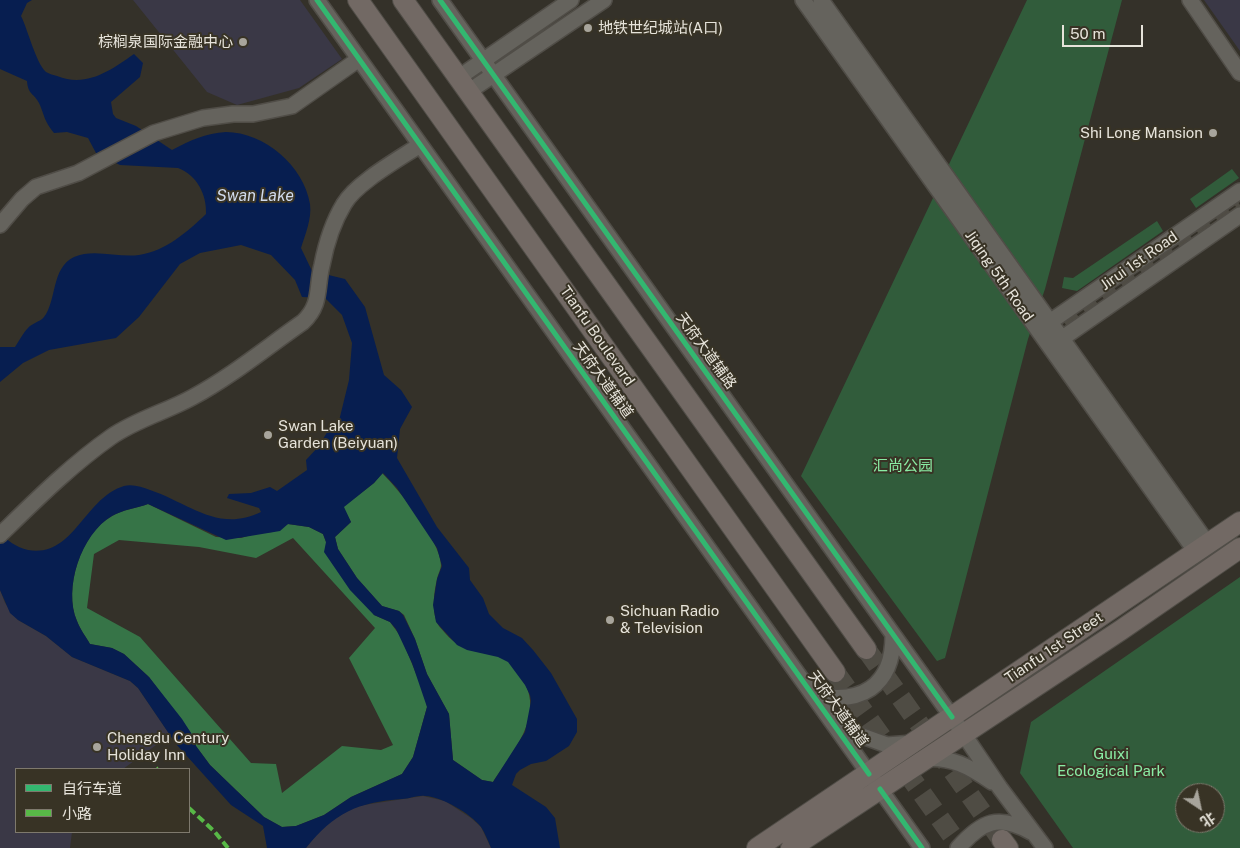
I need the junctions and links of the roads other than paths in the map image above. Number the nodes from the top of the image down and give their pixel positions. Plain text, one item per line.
1 (317, 0) edge
2 (358, 0) edge
3 (403, 0) edge
4 (440, 0) edge
5 (571, 0) edge
6 (604, 0) edge
7 (802, 0) edge
8 (822, 0) edge
9 (1190, 0) edge
10 (359, 59) junction
11 (483, 60) junction
12 (1240, 73) edge
13 (494, 75) junction
14 (463, 85) junction
15 (420, 144) junction
16 (1240, 191) edge
17 (1240, 215) edge
18 (0, 225) edge
19 (1051, 321) junction
20 (1037, 330) junction
21 (1062, 338) junction
22 (1049, 347) junction
23 (1240, 522) edge
24 (4, 532) edge
25 (1202, 548) junction
26 (1240, 548) edge
27 (893, 635) junction
28 (866, 649) tunnel mouth
29 (835, 672) tunnel mouth
30 (812, 694) junction
31 (958, 725) junction
32 (835, 726) junction
33 (920, 751) junction
34 (874, 781) junction
35 (1000, 788) junction
36 (1035, 834) junction
37 (757, 848) edge
38 (791, 848) edge
39 (922, 848) edge
40 (958, 848) edge
41 (1045, 848) edge

1 - 10 street, 天府大道辅道
2 - 29 main road, Tianfu Boulevard
3 - 14 main road
4 - 11 street, 天府大道辅路
5 - 11 street
6 - 13 street
7 - 20 street, Jiqing 5th Road
8 - 19 street, Jiqing 5th Road
9 - 12 street
10 - 15 street, 天府大道辅道
10 - 18 street
11 - 13 street, 天府大道辅路
11 - 14 street
13 - 14 street
13 - 27 street, 天府大道辅路
14 - 28 main road
15 - 24 street
15 - 30 street, 天府大道辅道
16 - 19 street, Jirui 1st Road
17 - 21 street, Jirui 1st Road
19 - 20 street, Jirui 1st Road
19 - 21 street, Jiqing 5th Road
20 - 22 street, Jiqing 5th Road
21 - 22 street, Jirui 1st Road
21 - 25 street, Jiqing 5th Road
22 - 25 street, Jiqing 5th Road
23 - 25 main road, Tianfu 1st Street
25 - 31 main road, Tianfu 1st Street
26 - 31 main road, Tianfu 1st Street
27 - 30 street
27 - 31 street, 天府大道辅路
30 - 32 street, 天府大道辅道
31 - 33 main road, Tianfu 1st Street
31 - 35 street
32 - 33 street
32 - 34 street, 天府大道辅道
33 - 34 main road, Tianfu 1st Street
33 - 35 street
34 - 37 main road
34 - 38 main road
34 - 39 street, 天府大道辅道
35 - 36 street
36 - 40 street
36 - 41 street

